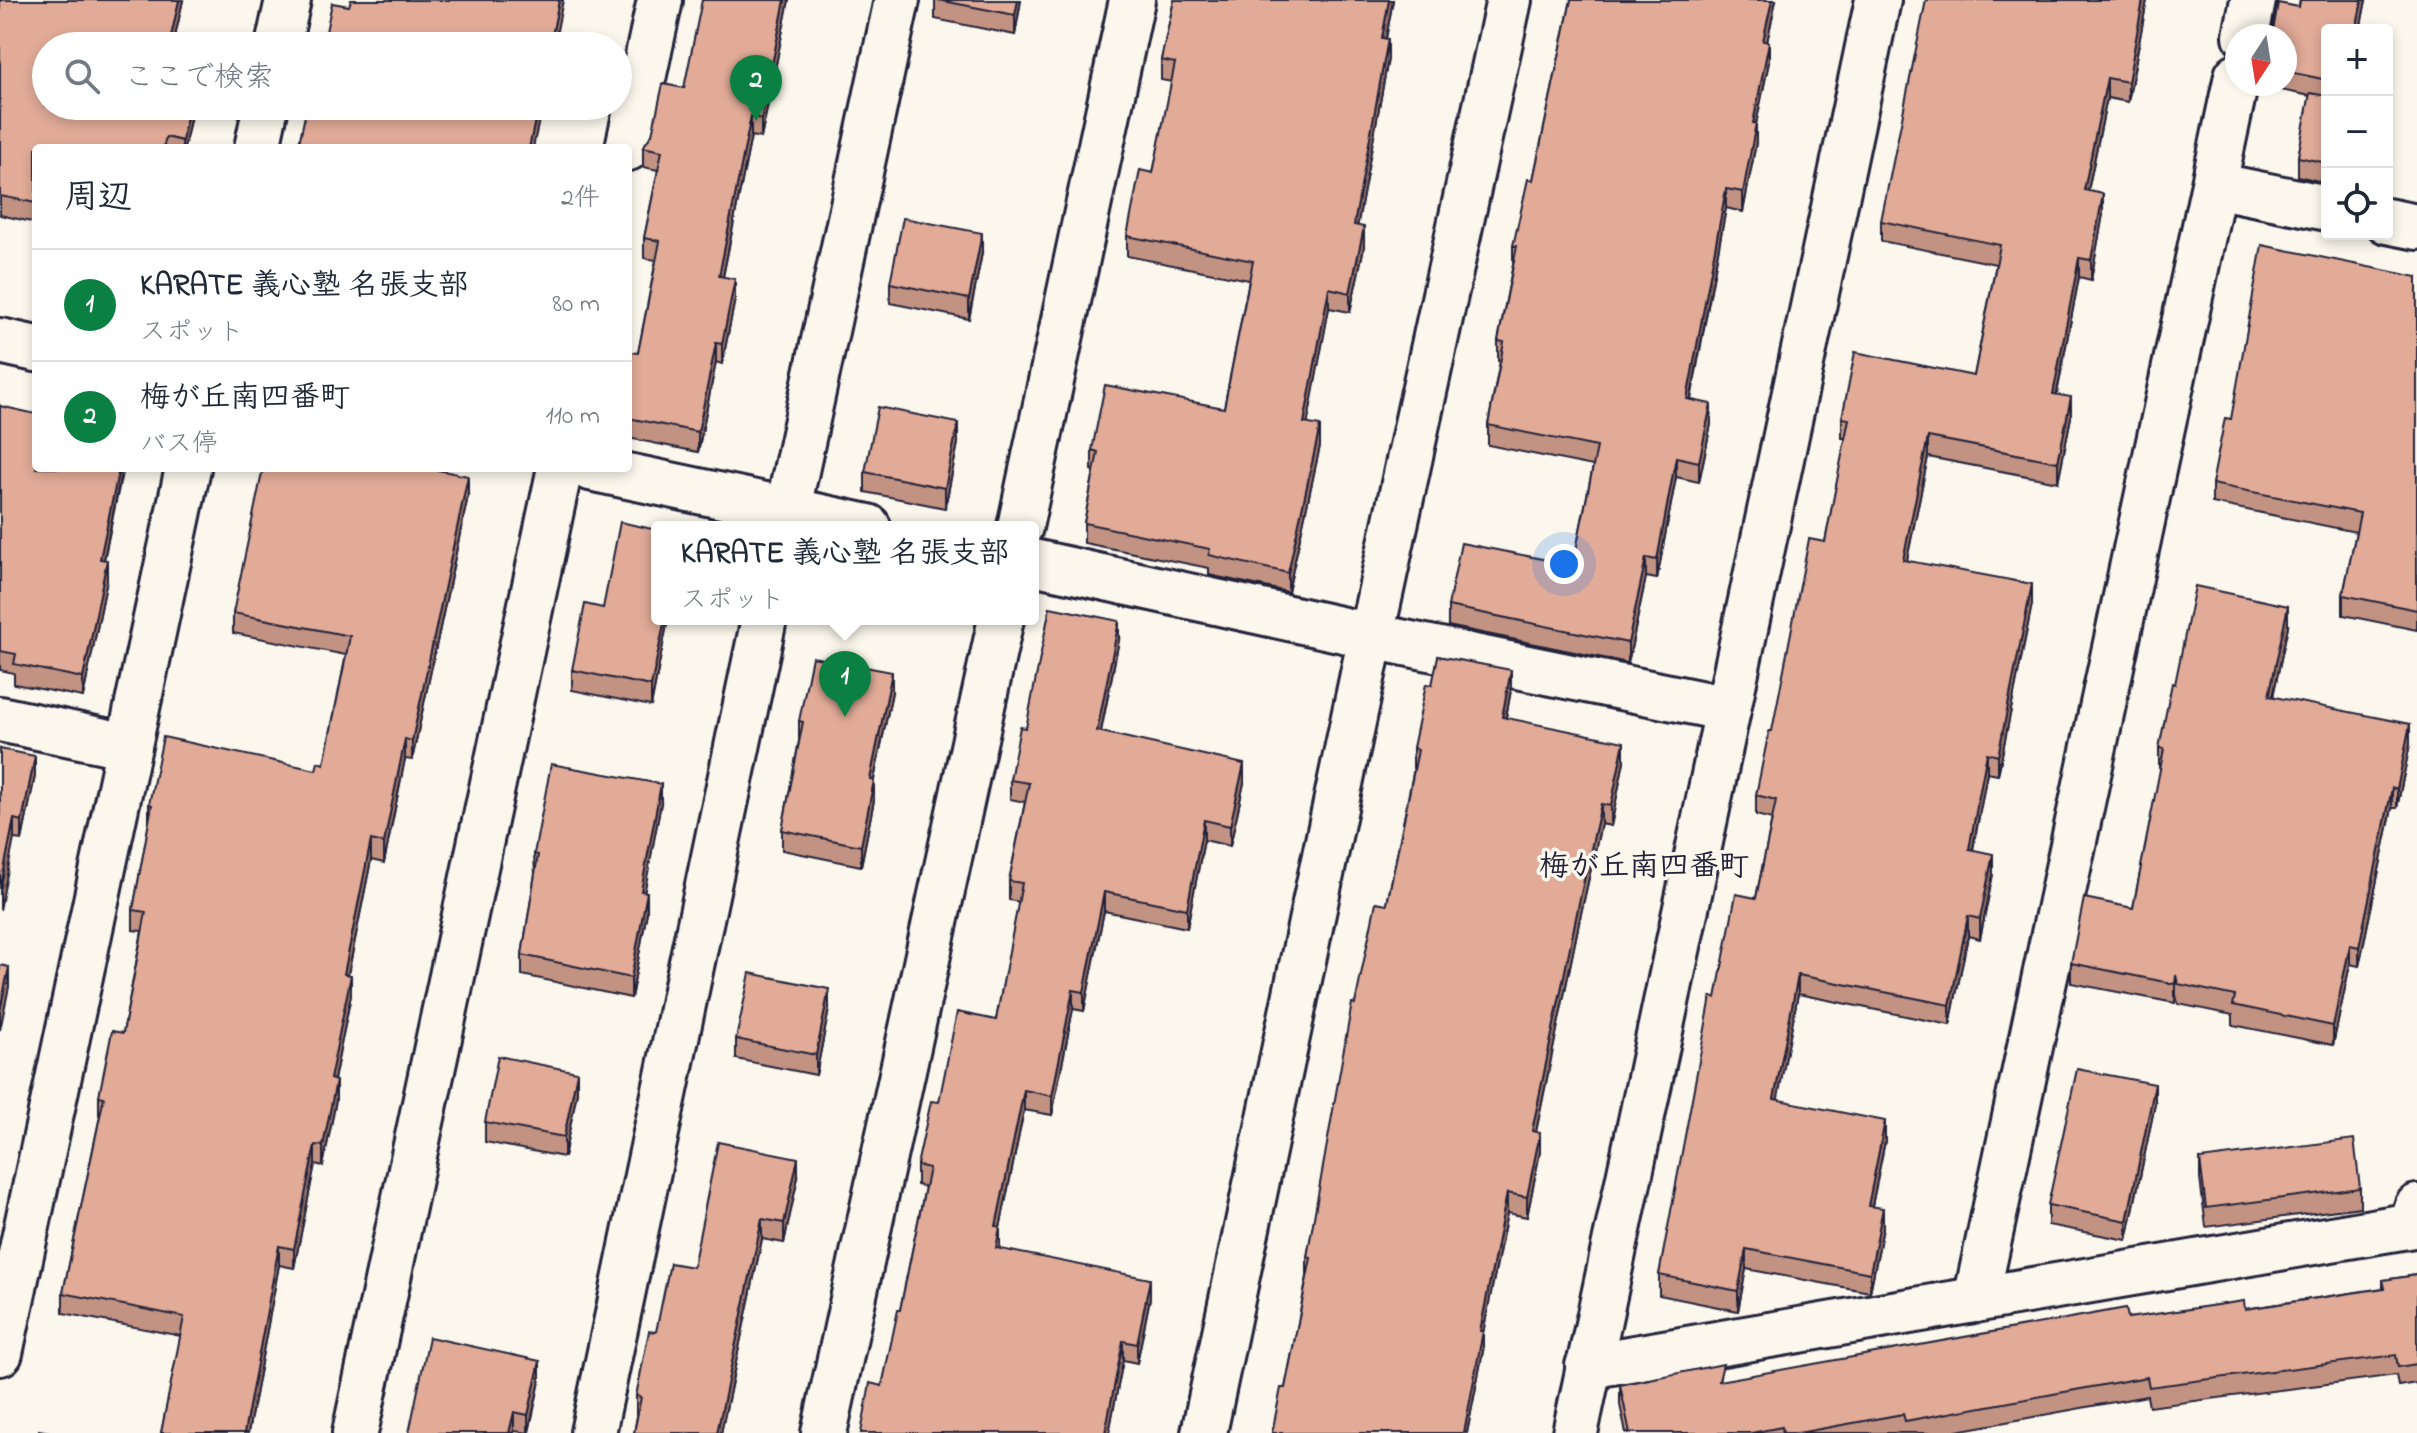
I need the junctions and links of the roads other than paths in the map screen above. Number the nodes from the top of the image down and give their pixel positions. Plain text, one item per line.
1 (288, 0) edge
2 (660, 0) edge
3 (897, 0) edge
4 (1132, 0) edge
5 (1509, 0) edge
6 (1878, 0) edge
7 (2253, 0) edge
8 (2248, 24) edge
9 (281, 32) edge
10 (2233, 96) edge
11 (263, 120) edge
12 (258, 144) edge
13 (629, 144) edge
14 (2214, 185) junction
15 (2321, 207) edge
16 (2393, 222) edge
17 (2417, 227) edge
18 (0, 341) edge
19 (32, 348) edge
20 (187, 472) edge
21 (559, 472) edge
22 (606, 472) edge
23 (786, 518) edge
24 (813, 521) edge
25 (1021, 521) edge
26 (1039, 563) edge
27 (763, 625) edge
28 (1000, 625) edge
29 (1371, 636) junction
30 (1728, 709) junction
31 (0, 719) edge
32 (128, 746) junction
33 (2417, 1207) edge
34 (1976, 1300) junction
35 (0, 1353) edge
36 (1588, 1366) junction
37 (355, 1433) edge
38 (593, 1433) edge
39 (824, 1433) edge
40 (1204, 1433) edge
41 (1575, 1433) edge

1 - 9 street
2 - 13 street
3 - 23 street
4 - 25 street
5 - 29 street
6 - 30 street
7 - 8 street
10 - 14 street
11 - 12 street
14 - 15 street
14 - 34 street
16 - 17 street
18 - 19 street
20 - 32 street
21 - 37 street
22 - 23 street
23 - 24 street
26 - 29 street
27 - 38 street
28 - 39 street
29 - 30 street
29 - 40 street
30 - 36 street
31 - 32 street
32 - 35 street
33 - 34 street
34 - 36 street
36 - 41 street

